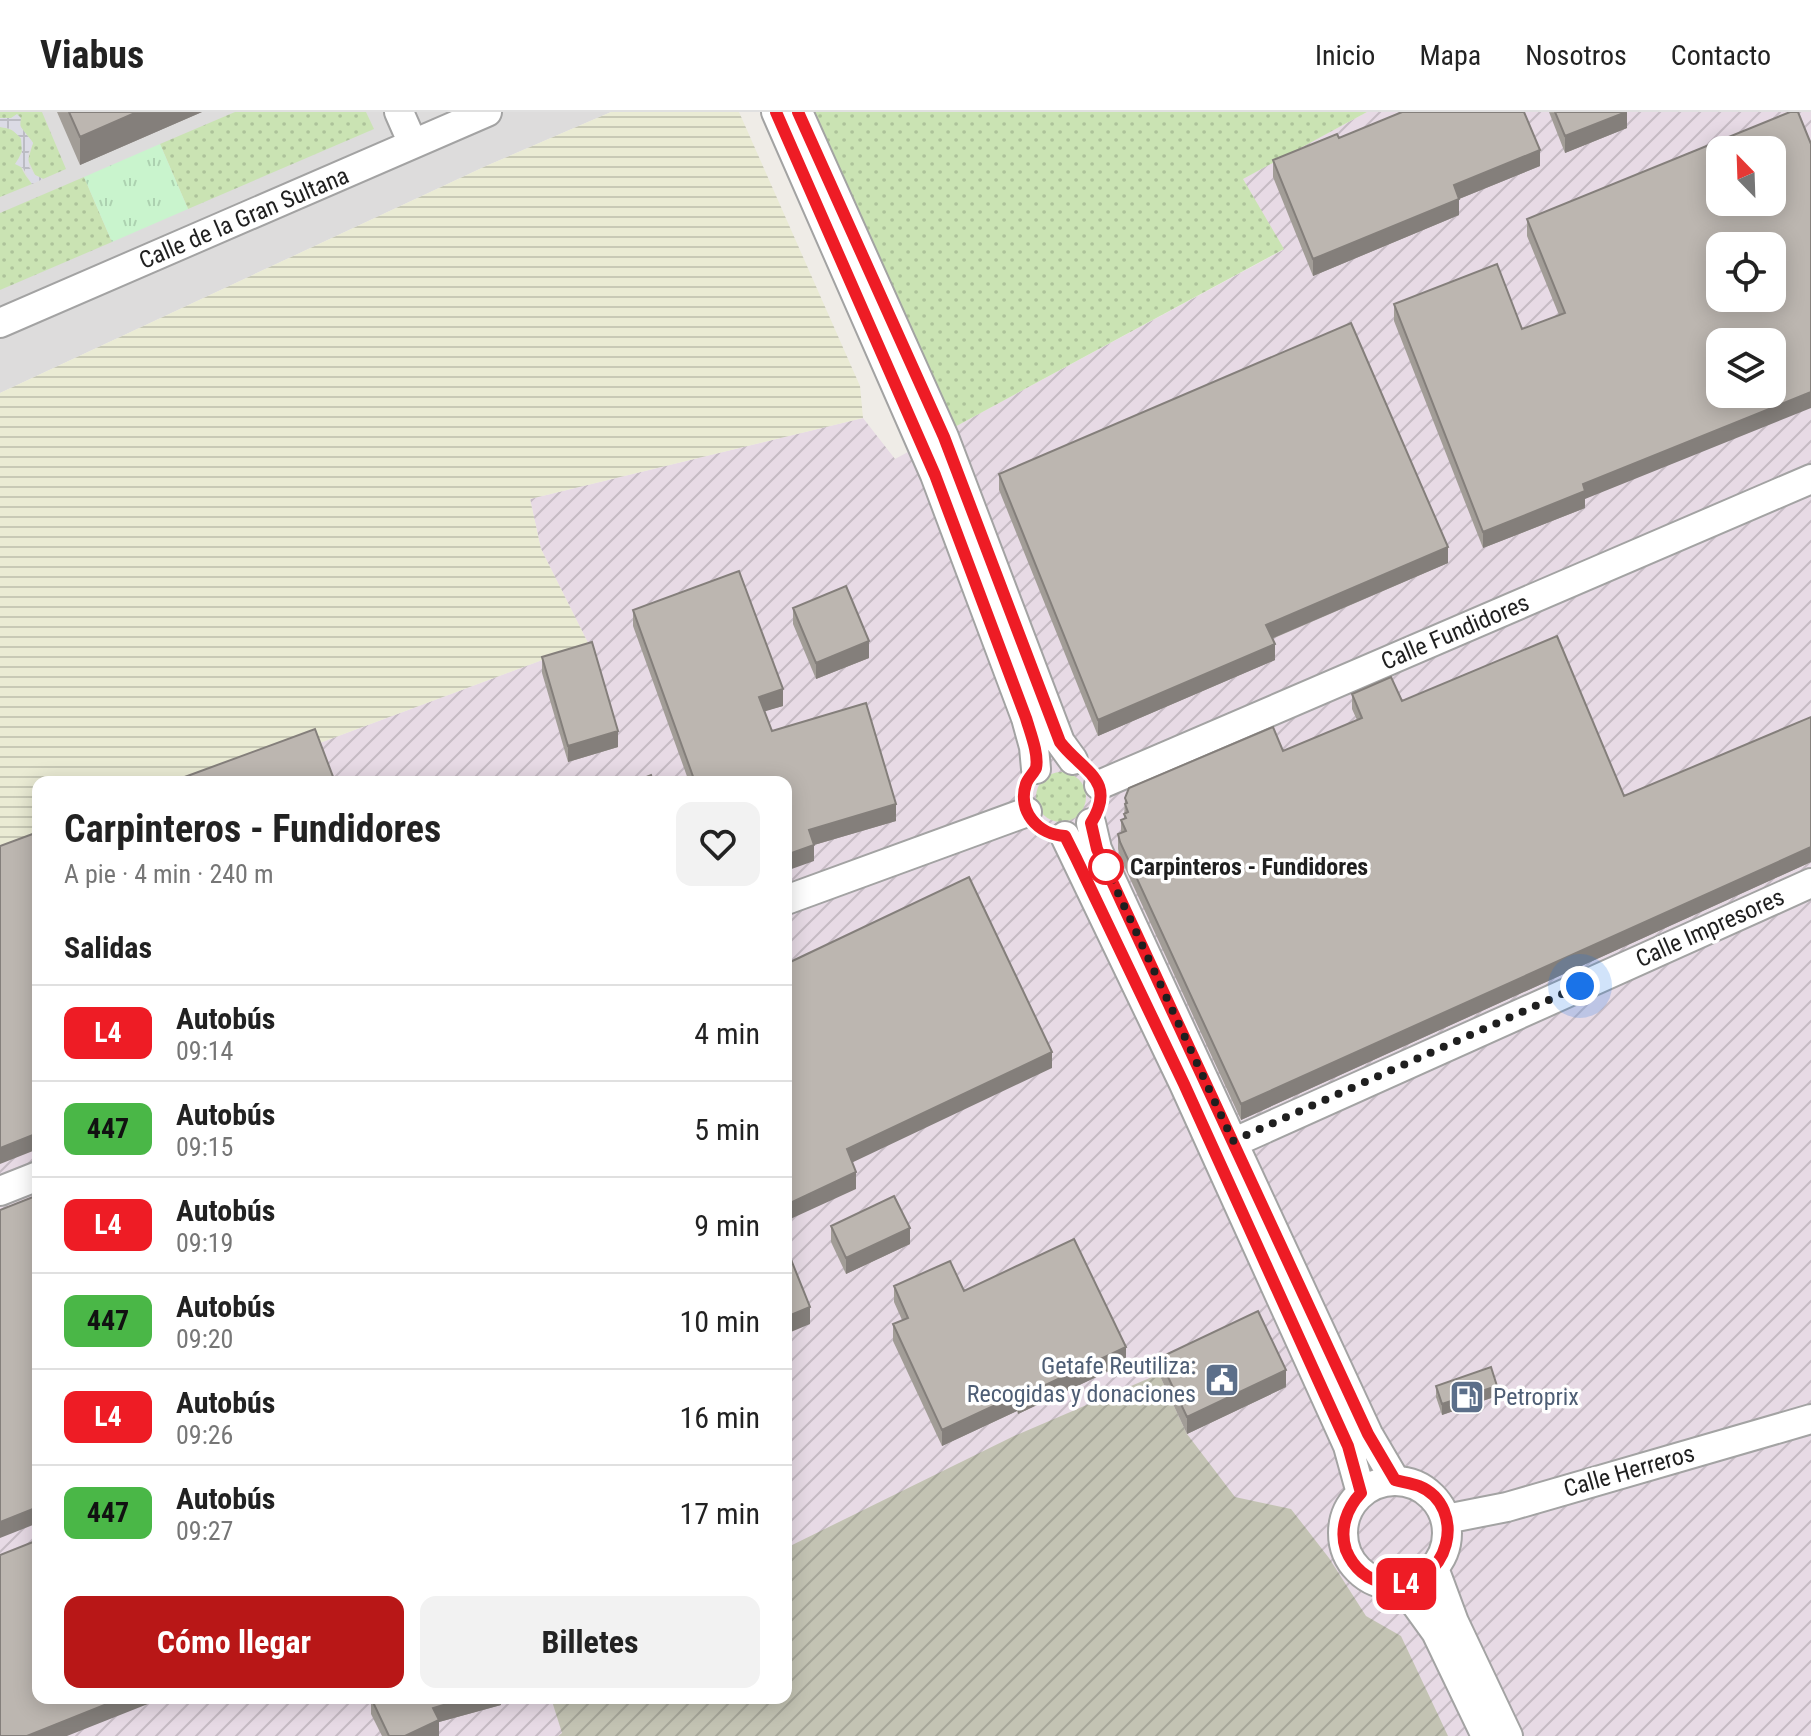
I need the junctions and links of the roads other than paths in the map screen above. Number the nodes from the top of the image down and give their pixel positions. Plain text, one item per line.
1 (399, 112) edge
2 (487, 112) edge
3 (776, 112) edge
4 (798, 112) edge
5 (413, 144) junction
6 (0, 323) edge
7 (1811, 479) edge
8 (1073, 760) junction
9 (1036, 769) junction
10 (1099, 785) junction
11 (1027, 812) junction
12 (1091, 823) junction
13 (1065, 836) junction
14 (1811, 883) edge
15 (792, 898) edge
16 (1224, 1146) junction
17 (32, 1178) edge
18 (0, 1191) edge
19 (1811, 1419) edge
20 (1395, 1480) junction
21 (1361, 1493) junction
22 (1446, 1519) junction
23 (1434, 1568) junction
24 (1402, 1585) junction
25 (1486, 1736) edge
26 (1508, 1736) edge

1 - 5 street
2 - 5 street, Calle de la Gran Sultana
3 - 9 street
4 - 8 street
5 - 6 street, Calle de la Gran Sultana
7 - 10 street, Calle Fundidores
8 - 9 street
8 - 10 street
9 - 11 street
10 - 12 street
11 - 13 street
11 - 15 street
12 - 13 street
12 - 16 street
13 - 16 street
14 - 16 street, Calle Impresores
16 - 20 street
16 - 21 street
17 - 18 street
19 - 22 street, Calle Herreros
20 - 21 street
20 - 22 street
21 - 24 street
22 - 23 street
23 - 24 street
23 - 26 street
24 - 25 street

